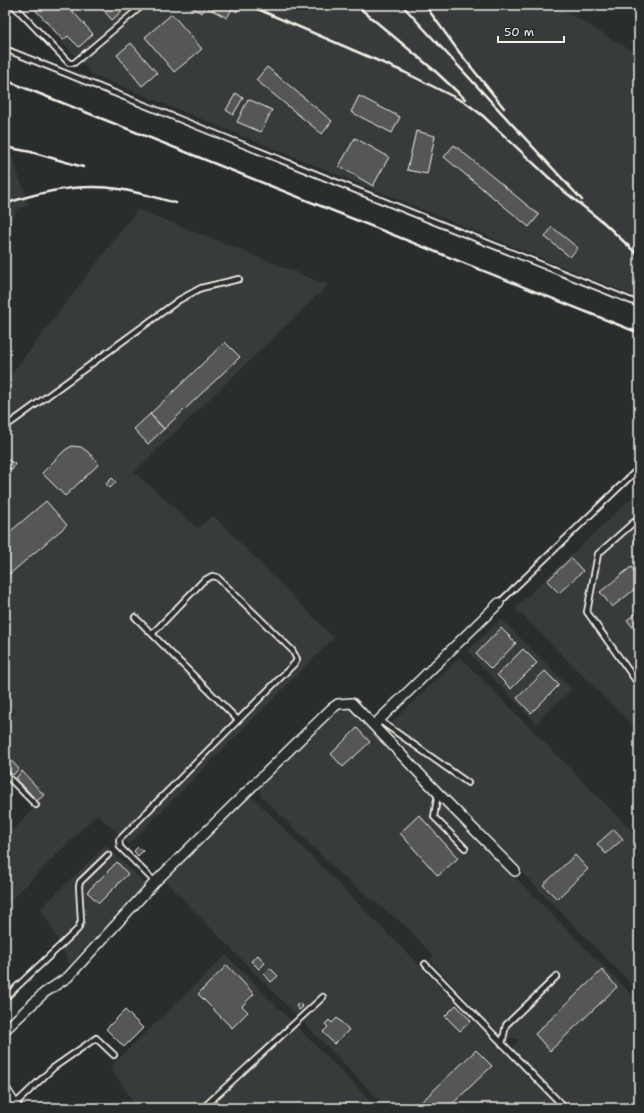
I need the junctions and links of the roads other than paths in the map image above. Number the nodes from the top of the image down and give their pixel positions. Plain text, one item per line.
1 (13, 5) edge
2 (143, 5) edge
3 (5, 49) edge
4 (239, 279) dead end
5 (639, 304) edge
6 (5, 427) edge
7 (639, 468) edge
8 (639, 521) edge
9 (499, 603) joint
10 (134, 617) dead end
11 (152, 634) junction
12 (639, 685) edge
13 (238, 720) junction
14 (376, 723) junction
15 (5, 774) edge
16 (468, 783) dead end
17 (438, 793) junction
18 (36, 805) dead end
19 (465, 848) dead end
20 (108, 855) dead end
21 (515, 871) dead end
22 (155, 882) junction
23 (425, 964) dead end
24 (557, 976) dead end
25 (323, 997) dead end
26 (5, 998) edge
27 (5, 1030) edge
28 (502, 1044) junction
29 (114, 1055) dead end
30 (5, 1091) edge
31 (15, 1107) edge
32 (203, 1108) edge
33 (565, 1108) edge

1 - 2 lane
3 - 5 lane
4 - 6 lane
7 - 9 lane
8 - 12 lane
9 - 14 street
10 - 11 lane
11 - 13 lane
11 - 13 lane
13 - 22 lane
14 - 16 lane
14 - 17 street
14 - 22 street
15 - 18 lane
17 - 19 lane
17 - 21 street
20 - 26 lane
22 - 27 street
23 - 28 lane
24 - 28 lane
25 - 32 lane
28 - 33 lane
29 - 31 lane
30 - 31 street

